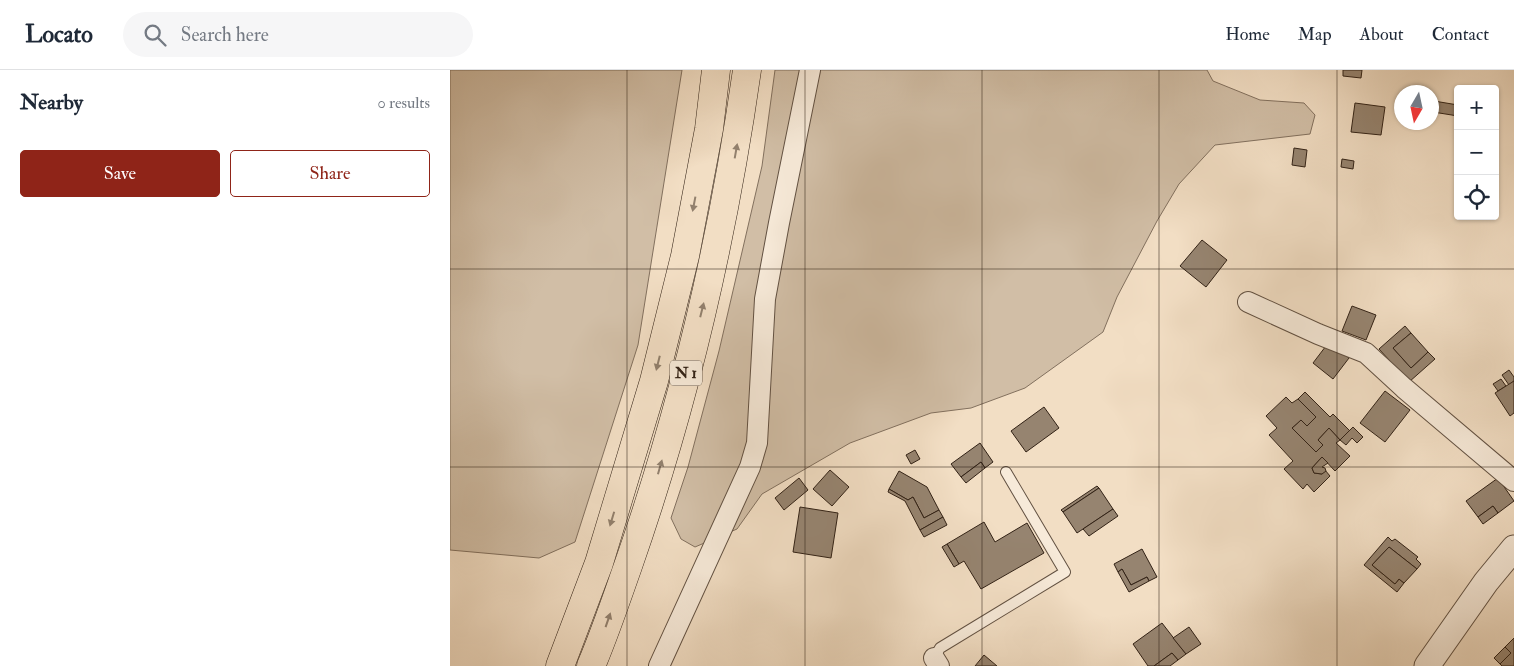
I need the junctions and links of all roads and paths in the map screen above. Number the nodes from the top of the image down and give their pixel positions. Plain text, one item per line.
1 (716, 70) edge
2 (747, 70) edge
3 (810, 70) edge
4 (1248, 302) dead end
5 (1006, 472) dead end
6 (1514, 481) edge
7 (1514, 548) edge
8 (936, 662) edge
9 (560, 666) edge
10 (591, 666) edge
11 (659, 666) edge
12 (1427, 666) edge

1 -> 9 highway, N 1
10 -> 2 highway, N 1
3 - 11 street
4 - 6 street
5 - 8 lane
7 - 12 street

